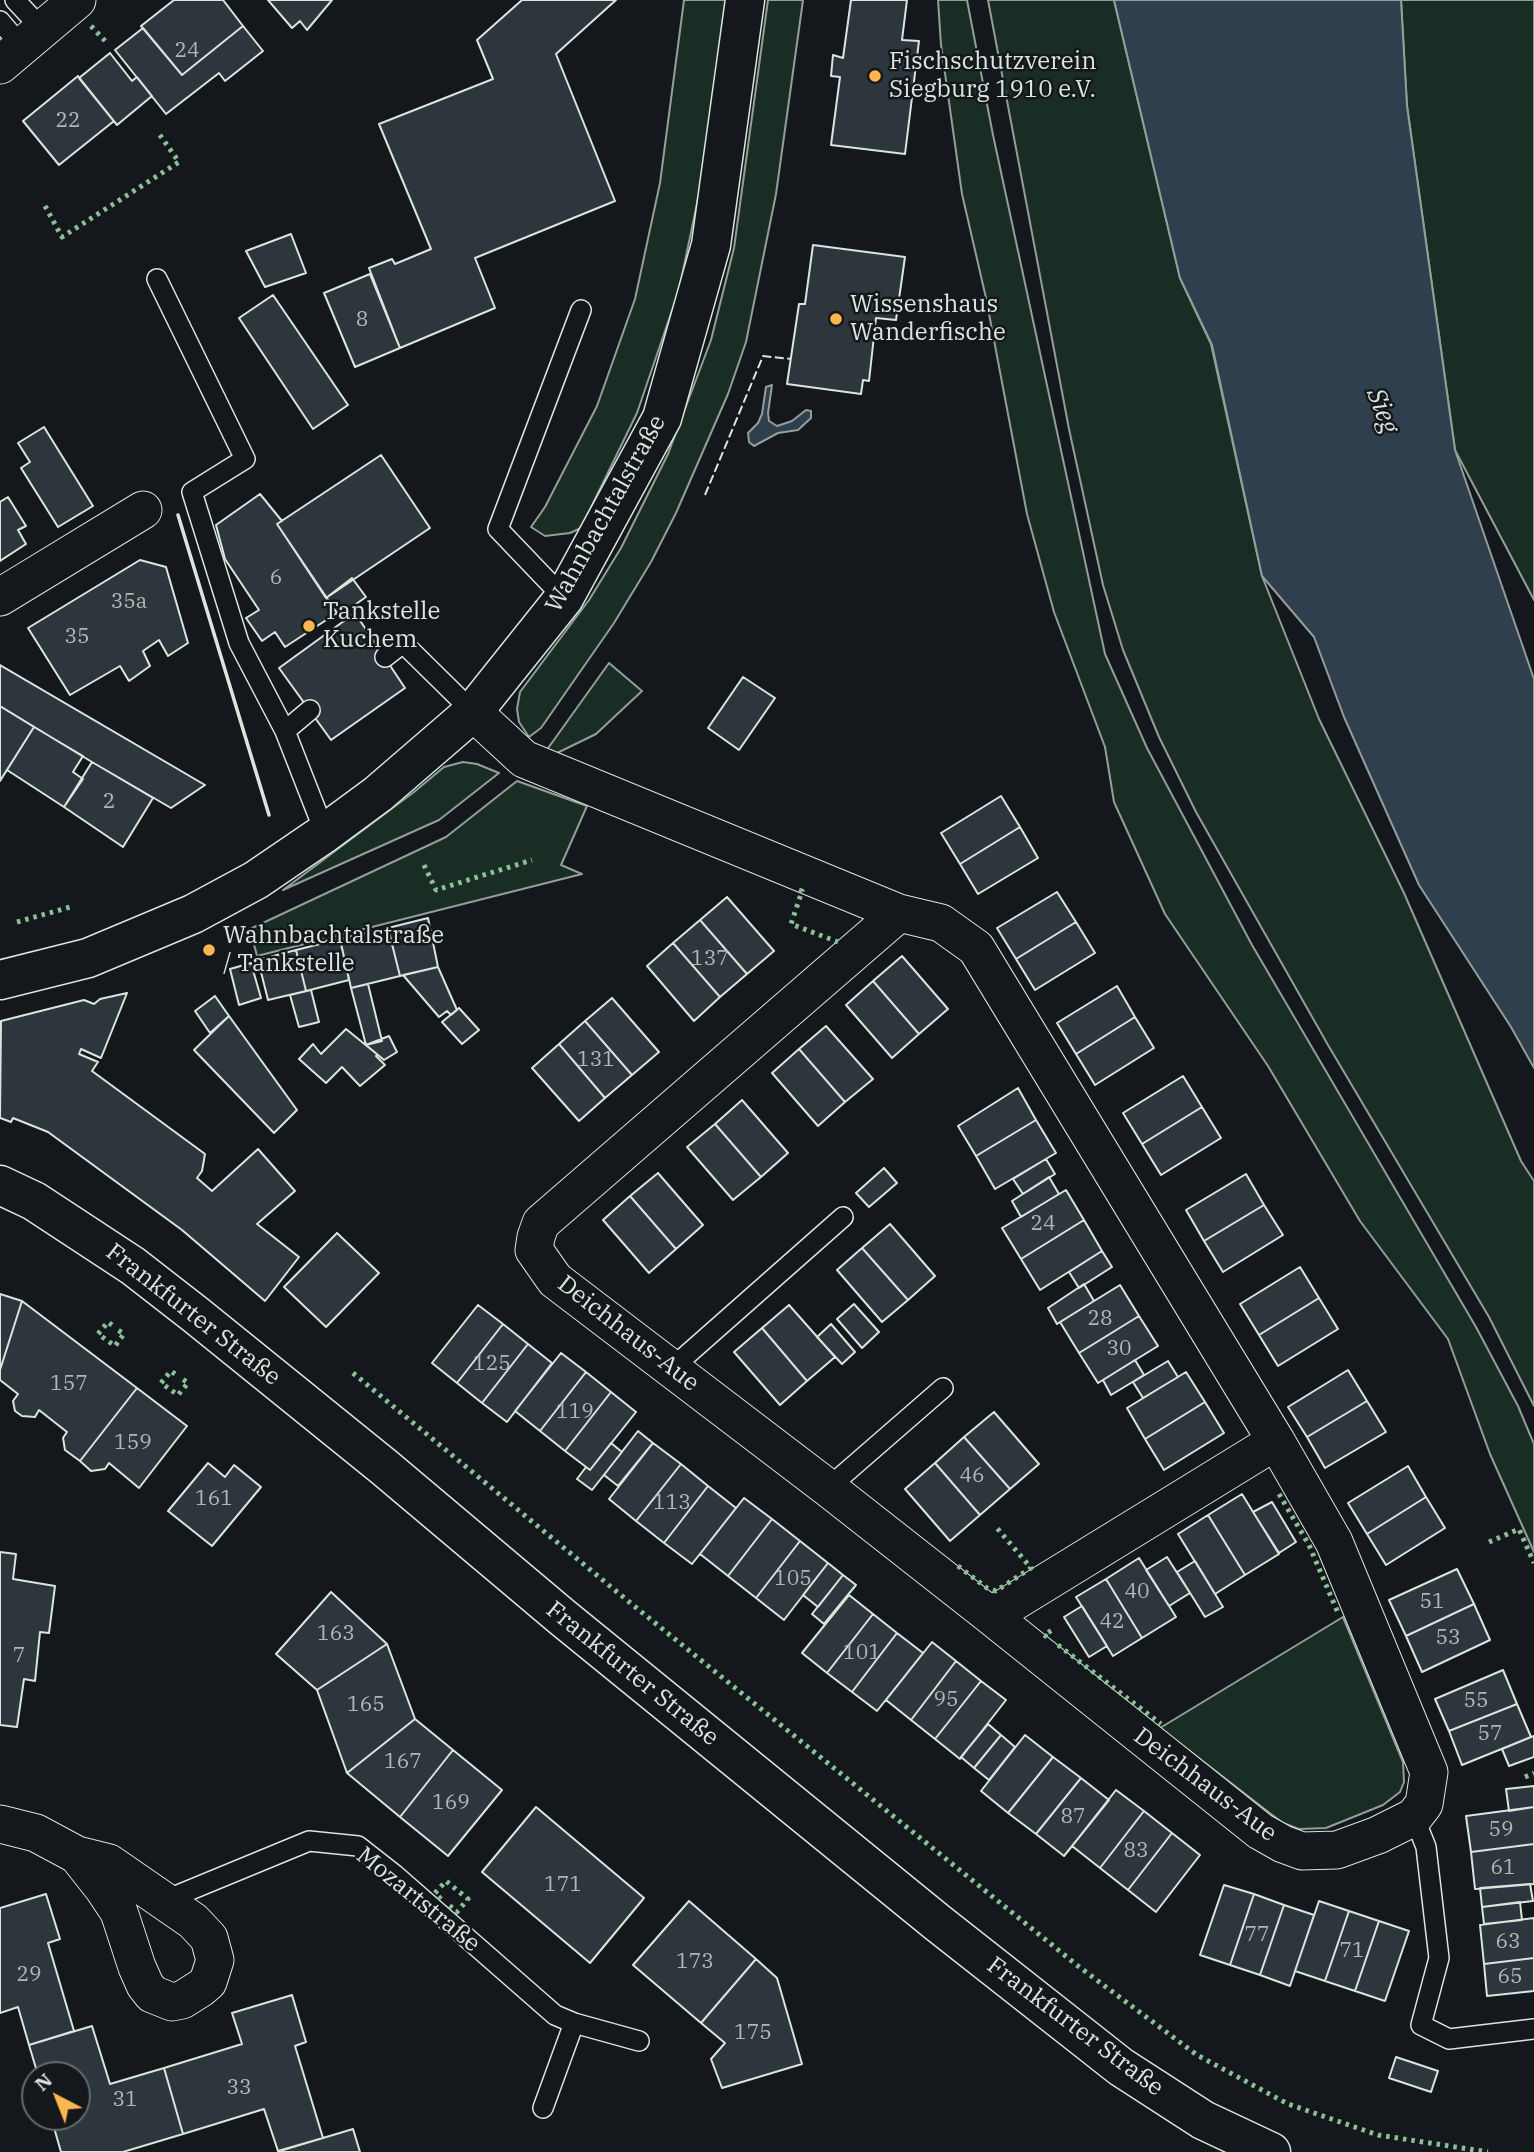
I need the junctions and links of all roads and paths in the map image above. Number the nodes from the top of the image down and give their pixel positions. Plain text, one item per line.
1 (15, 0) edge
2 (77, 0) edge
3 (745, 0) edge
4 (16, 41) edge
5 (157, 279) dead end
6 (581, 310) dead end
7 (143, 510) dead end
8 (0, 597) edge
9 (564, 598) junction
10 (385, 657) dead end
11 (310, 710) dead end
12 (473, 712) junction
13 (285, 731) junction
14 (325, 833) junction
15 (899, 913) junction
16 (0, 980) edge
17 (0, 1185) edge
18 (843, 1217) dead end
19 (672, 1368) junction
20 (943, 1388) dead end
21 (1276, 1441) junction
22 (828, 1488) junction
23 (991, 1616) junction
24 (1414, 1817) junction
25 (0, 1824) edge
26 (77, 1855) junction
27 (166, 1900) junction
28 (574, 2023) junction
29 (1534, 2029) edge
30 (639, 2041) dead end
31 (543, 2108) dead end
32 (1271, 2152) edge

1 - 4 lane
2 - 4 street
3 - 9 main road, Wahnbachtalstraße
5 - 13 lane
6 - 9 lane
7 - 8 street
9 - 12 main road, Wahnbachtalstraße
10 - 12 lane
11 - 13 lane
12 - 14 main road, Wahnbachtalstraße
12 - 15 street
13 - 14 lane
14 - 16 main road, Wahnbachtalstraße
15 - 19 street, Deichhaus-Aue
15 - 21 street
17 - 32 main road, Frankfurter Straße
18 - 19 lane
19 - 22 street, Deichhaus-Aue
20 - 22 lane
21 - 23 street
21 - 24 street
22 - 23 street, Deichhaus-Aue
23 - 24 street, Deichhaus-Aue
24 - 29 lane
25 - 26 street
26 - 27 street
26 - 27 street
27 - 28 lane, Mozartstraße
28 - 30 lane, Mozartstraße
28 - 31 lane

